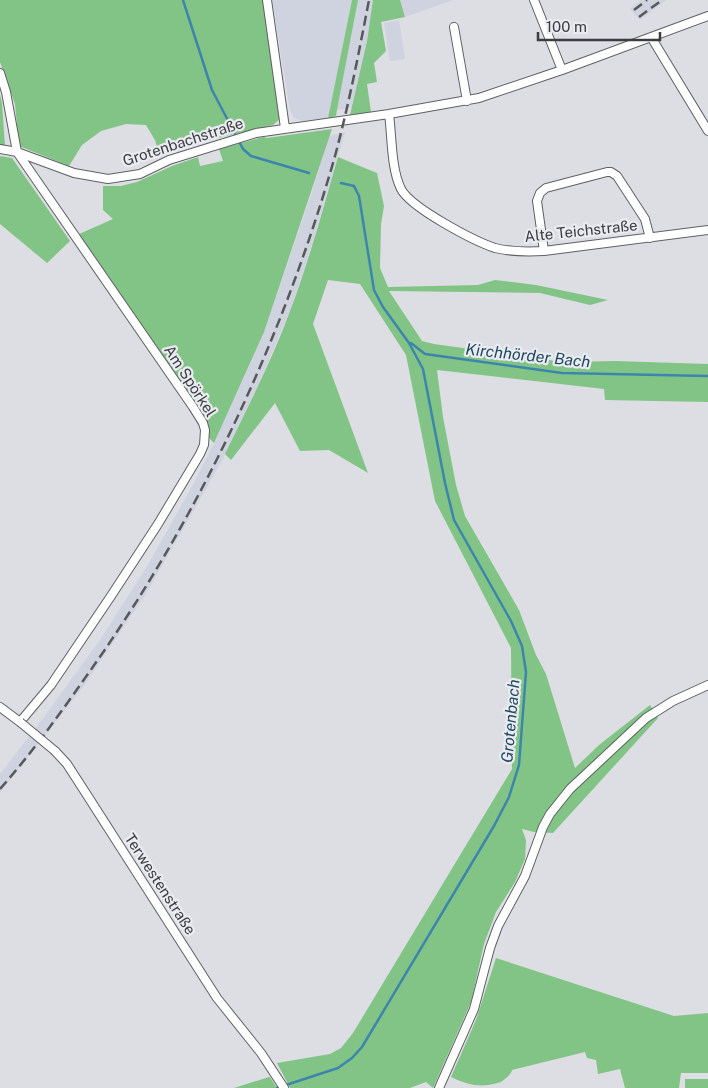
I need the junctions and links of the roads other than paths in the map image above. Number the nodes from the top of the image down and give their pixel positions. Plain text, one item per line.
1 (267, 0) edge
2 (534, 0) edge
3 (708, 16) edge
4 (454, 26) dead end
5 (651, 37) junction
6 (562, 70) junction
7 (0, 73) edge
8 (467, 101) junction
9 (389, 114) junction
10 (285, 128) junction
11 (708, 131) edge
12 (0, 149) edge
13 (17, 152) junction
14 (708, 230) edge
15 (650, 238) junction
16 (544, 251) junction
17 (708, 685) edge
18 (0, 707) edge
19 (20, 722) junction
20 (284, 1088) edge
21 (440, 1088) edge

1 - 10 street
2 - 6 street
3 - 5 street, Grotenbachstraße
4 - 8 street
5 - 6 street, Grotenbachstraße
5 - 11 street
6 - 8 street, Grotenbachstraße
7 - 13 street, Am Spörkel
8 - 9 street, Grotenbachstraße
9 - 10 street, Grotenbachstraße
9 - 16 street, Alte Teichstraße
10 - 13 street, Grotenbachstraße
12 - 13 street, Grotenbachstraße
13 - 19 street, Am Spörkel
14 - 15 street, Alte Teichstraße
15 - 16 street, Alte Teichstraße
15 - 16 street
17 - 21 street
18 - 19 street, Terwestenstraße
19 - 20 street, Terwestenstraße, bridge

